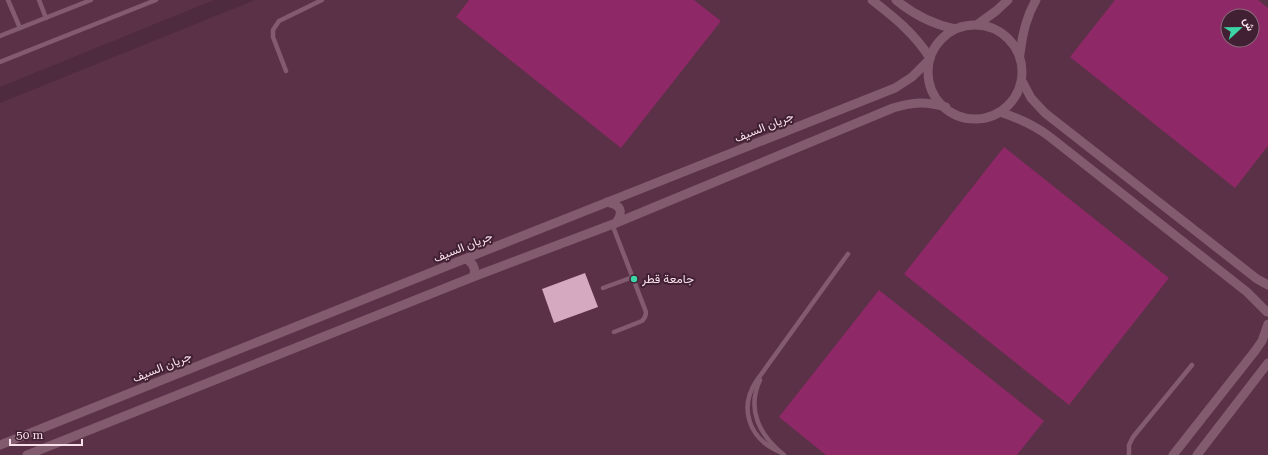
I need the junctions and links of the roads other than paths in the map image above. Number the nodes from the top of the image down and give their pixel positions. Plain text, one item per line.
1 (8, 0) edge
2 (39, 0) edge
3 (91, 0) edge
4 (156, 0) edge
5 (322, 0) edge
6 (872, 0) edge
7 (896, 0) edge
8 (1008, 0) edge
9 (1036, 0) edge
10 (77, 2) edge
11 (46, 18) junction
12 (978, 24) junction
13 (20, 28) junction
14 (955, 28) junction
15 (0, 36) edge
16 (1020, 54) junction
17 (929, 59) junction
18 (0, 62) edge
19 (286, 72) dead end
20 (1022, 81) junction
21 (946, 107) junction
22 (1000, 112) junction
23 (607, 202) junction
24 (614, 223) junction
25 (848, 254) dead end
26 (466, 259) junction
27 (473, 277) junction
28 (633, 277) junction
29 (1268, 285) edge
30 (603, 288) dead end
31 (1268, 311) edge
32 (1268, 324) edge
33 (614, 332) dead end
34 (1268, 363) edge
35 (1192, 365) dead end
36 (762, 374) junction
37 (0, 445) edge
38 (782, 454) edge
39 (27, 455) edge
40 (1129, 455) edge
41 (1173, 455) edge
42 (1197, 455) edge

1 - 13 lane
2 - 11 lane
3 - 10 lane
4 - 18 lane
5 - 19 lane
6 - 17 street
7 - 14 street
8 - 12 street
9 - 16 street
10 - 11 lane
11 - 13 lane
12 - 14 street
12 - 16 street
13 - 15 lane
14 - 17 street
16 - 20 street
17 - 21 street
17 - 23 street, جريان السيف
20 - 22 street
20 - 29 street
21 - 22 street
21 - 24 street
22 - 31 street
23 - 24 street
23 - 26 street, جريان السيف
24 - 27 street
24 - 28 lane
25 - 36 lane
26 - 27 street
26 - 37 street, جريان السيف
27 - 39 street
28 - 30 lane
28 - 33 lane
31 - 32 street
32 - 41 street
34 - 42 street
35 - 40 lane
36 - 38 lane
36 - 38 lane

